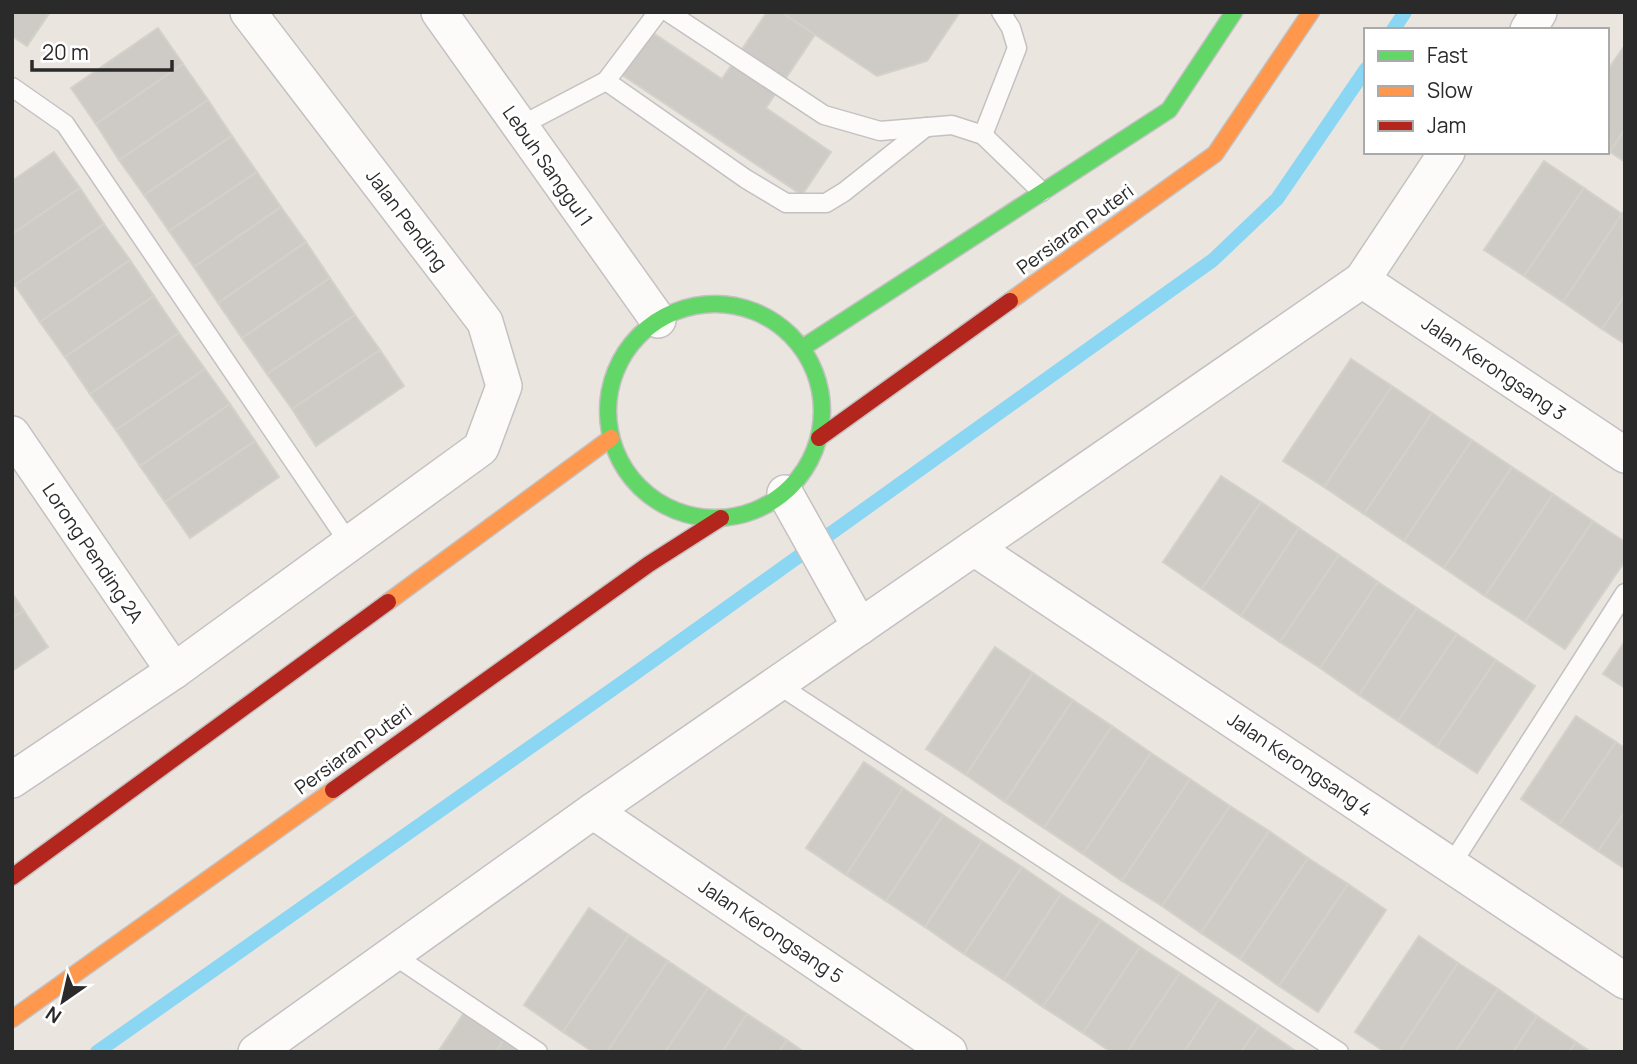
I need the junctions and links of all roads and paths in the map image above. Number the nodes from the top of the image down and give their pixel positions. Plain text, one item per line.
1 (248, 12) edge
2 (439, 12) edge
3 (658, 12) edge
4 (668, 12) edge
5 (1000, 12) edge
6 (1234, 12) edge
7 (1311, 12) edge
8 (1539, 12) edge
9 (1529, 28) edge
10 (606, 81) junction
11 (12, 87) edge
12 (520, 126) junction
13 (926, 127) junction
14 (983, 135) junction
15 (1446, 154) edge
16 (1042, 192) junction
17 (1362, 280) junction
18 (658, 320) junction
19 (802, 348) junction
20 (12, 434) edge
21 (611, 438) junction
22 (819, 438) junction
23 (1625, 455) edge
24 (785, 493) junction
25 (721, 518) junction
26 (349, 543) junction
27 (974, 548) junction
28 (1625, 593) edge
29 (860, 627) junction
30 (174, 671) junction
31 (777, 684) junction
32 (12, 780) edge
33 (593, 811) junction
34 (1451, 865) junction
35 (12, 877) edge
36 (392, 954) junction
37 (1625, 981) edge
38 (12, 1019) edge
39 (256, 1052) edge
40 (538, 1052) edge
41 (949, 1052) edge
42 (1339, 1052) edge

1 - 26 street, Jalan Pending
2 - 12 street, Lebuh Sanggul 1
3 - 10 lane
4 - 13 lane
5 - 14 lane
6 - 16 street
7 - 22 street, Persiaran Puteri
8 - 9 street
10 - 12 lane
10 - 13 lane
11 - 26 lane
12 - 18 street, Lebuh Sanggul 1
13 - 14 lane
14 - 16 lane
15 - 17 street
16 - 19 street
17 - 23 street, Jalan Kerongsang 3
17 - 27 street
18 - 19 street
18 - 21 street
19 - 22 street
20 - 30 street, Lorong Pending 2A
21 - 25 street
21 - 35 street
22 - 24 street
24 - 25 street
24 - 29 street
25 - 38 street, Persiaran Puteri
26 - 30 street
27 - 29 street
27 - 34 street, Jalan Kerongsang 4
28 - 34 lane
29 - 31 street
30 - 32 street
31 - 33 street
31 - 42 lane
33 - 36 street
33 - 41 street, Jalan Kerongsang 5
34 - 37 street, Jalan Kerongsang 4
36 - 39 street
36 - 40 lane

